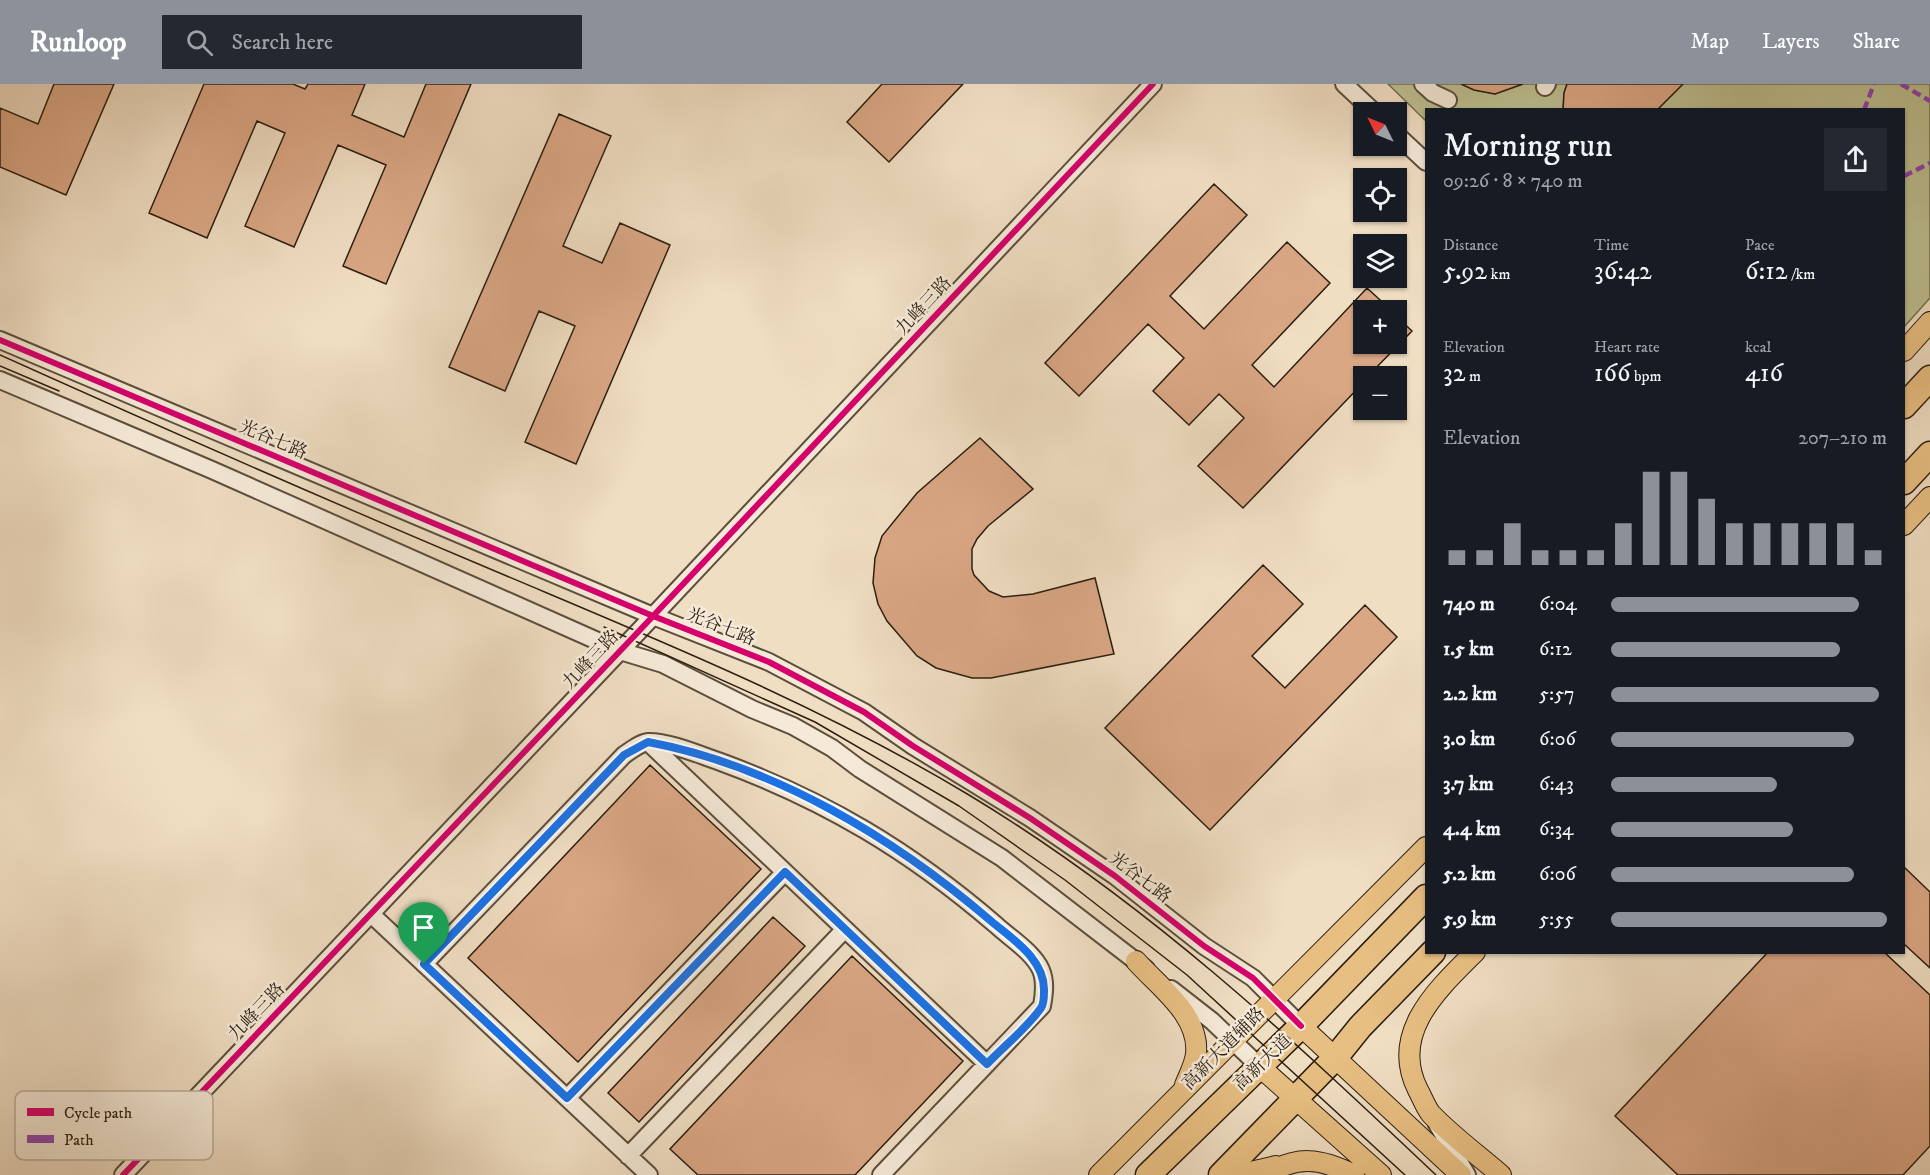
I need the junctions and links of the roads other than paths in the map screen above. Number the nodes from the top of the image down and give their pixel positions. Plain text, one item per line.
1 (1153, 84) edge
2 (1344, 84) edge
3 (1423, 84) edge
4 (1448, 100) dead end
5 (1363, 102) edge
6 (1407, 144) edge
7 (1425, 161) edge
8 (1930, 322) edge
9 (0, 340) edge
10 (1905, 350) edge
11 (1930, 378) edge
12 (0, 380) edge
13 (1905, 405) edge
14 (1930, 454) edge
15 (1905, 481) edge
16 (1930, 497) edge
17 (1905, 524) edge
18 (653, 616) junction
19 (620, 651) junction
20 (648, 742) junction
21 (1425, 848) edge
22 (785, 872) junction
23 (1425, 898) edge
24 (371, 914) junction
25 (845, 929) junction
26 (1431, 954) edge
27 (1473, 954) edge
28 (1136, 962) junction
29 (424, 964) junction
30 (1274, 999) junction
31 (1301, 1026) junction
32 (1233, 1041) junction
33 (1335, 1059) junction
34 (987, 1064) junction
35 (1259, 1066) junction
36 (1184, 1090) junction
37 (203, 1091) edge
38 (567, 1098) junction
39 (1295, 1100) junction
40 (1430, 1113) junction
41 (628, 1156) junction
42 (137, 1160) edge
43 (1330, 1165) junction
44 (1274, 1170) edge
45 (123, 1175) edge
46 (648, 1175) edge
47 (881, 1175) edge
48 (1099, 1175) edge
49 (1148, 1175) edge
50 (1221, 1175) edge
51 (1238, 1175) edge
52 (1354, 1175) edge
53 (1378, 1175) edge
54 (1461, 1175) edge
55 (1467, 1175) edge
56 (1500, 1175) edge

1 - 18 street, 九峰三路
2 - 5 street
3 - 4 street
6 - 7 street
8 - 10 main road
9 - 18 street, 光谷七路
11 - 13 highway
12 - 19 street
14 - 15 highway
16 - 17 main road
18 - 19 street, 九峰三路
18 - 30 street, 光谷七路
19 - 24 street, 九峰三路
19 - 28 street
20 - 22 street
20 - 29 street
20 - 34 street
21 - 30 main road, 高新大道辅路
22 - 25 street
22 - 38 street
23 - 31 highway, 高新大道
24 - 29 street
24 - 37 street, 九峰三路
25 - 34 street
25 - 41 street
26 - 33 highway
27 - 40 main road
28 - 32 street
28 - 36 main road
29 - 38 street
30 - 31 street, 光谷七路
30 - 32 main road, 高新大道辅路
31 - 33 main road, 光谷七路
31 - 35 highway, 高新大道
32 - 35 street
32 - 36 main road, 高新大道辅路
33 - 39 highway
33 - 54 main road, 光谷七路
34 - 47 street
35 - 39 main road
35 - 49 highway, 高新大道
36 - 48 main road, 高新大道辅路
38 - 41 street
39 - 50 highway
39 - 53 main road
40 - 55 street
40 - 56 main road
41 - 46 street
42 - 45 street, 九峰三路
43 - 44 main road
43 - 52 main road
43 - 53 street
44 - 51 main road

